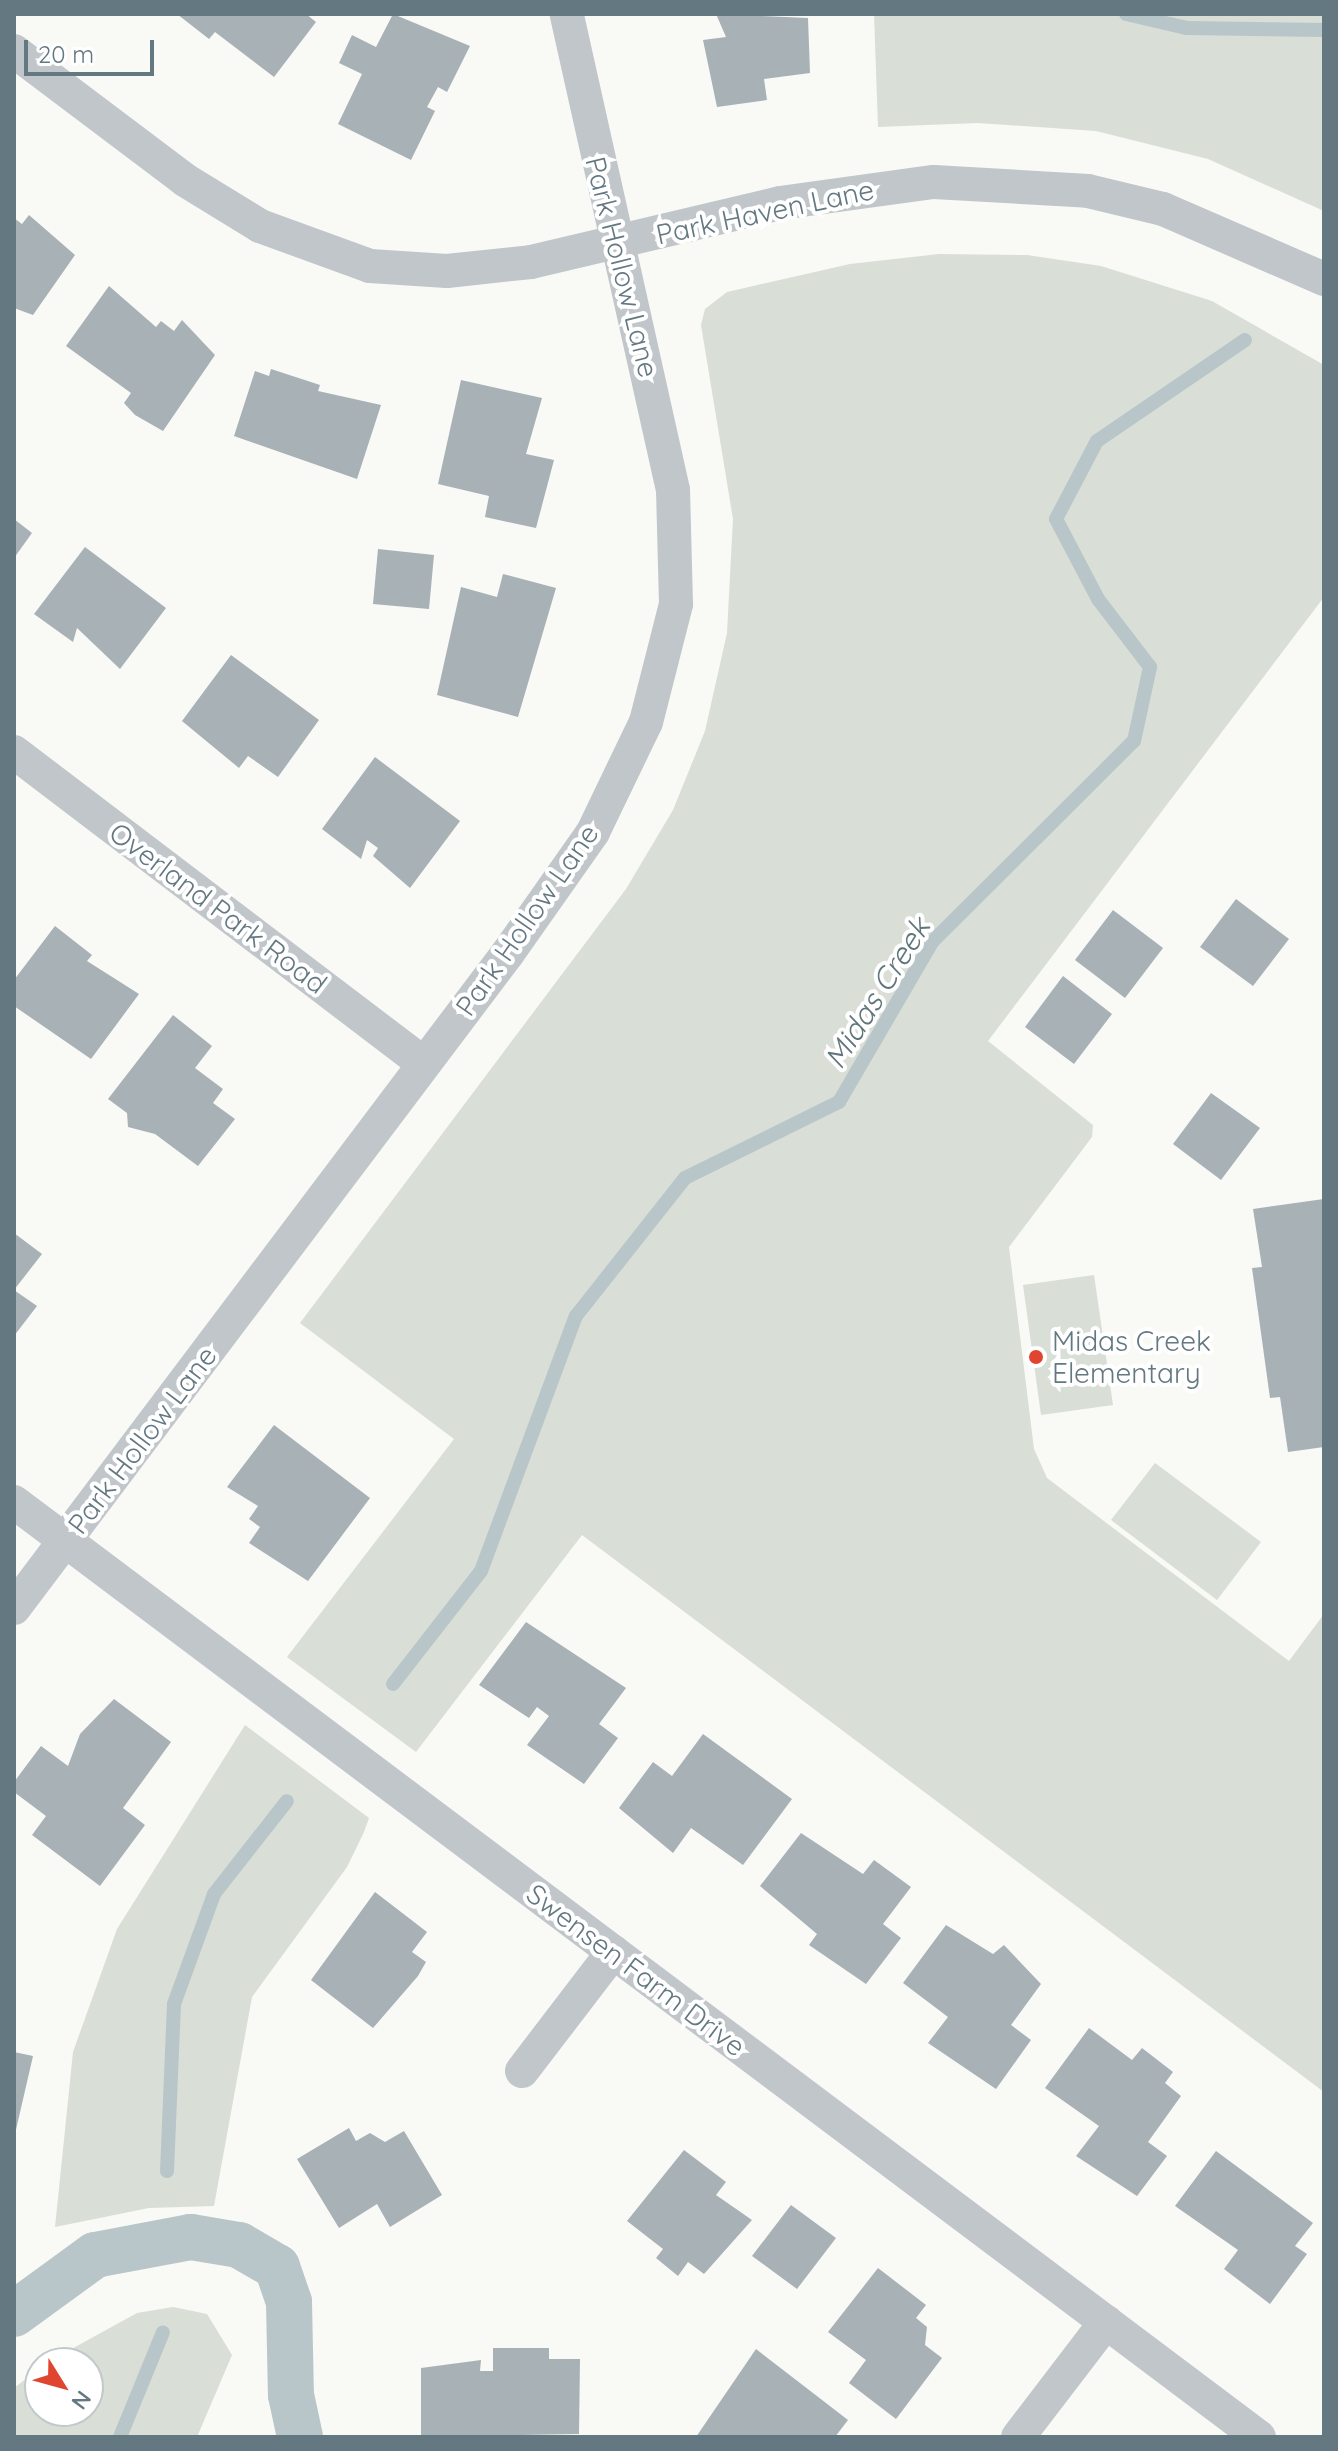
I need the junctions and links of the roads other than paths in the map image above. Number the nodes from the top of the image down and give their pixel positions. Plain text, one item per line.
1 (567, 14) edge
2 (14, 51) edge
3 (614, 247) junction
4 (1324, 279) edge
5 (14, 752) edge
6 (423, 1063) junction
7 (14, 1502) edge
8 (66, 1542) junction
9 (14, 1608) edge
10 (613, 1952) junction
11 (522, 2071) dead end
12 (1106, 2322) junction
13 (1018, 2437) edge
14 (1259, 2437) edge

1 - 3 street, Park Hollow Lane
2 - 3 street, Park Haven Lane
3 - 4 street, Park Haven Lane
3 - 6 street, Park Hollow Lane
5 - 6 street, Overland Park Road
6 - 8 street, Park Hollow Lane
7 - 8 street, Swensen Farm Drive
8 - 9 street, Park Hollow Lane
8 - 10 street, Swensen Farm Drive
10 - 11 street
10 - 12 street, Swensen Farm Drive
12 - 13 street
12 - 14 street, Swensen Farm Drive

